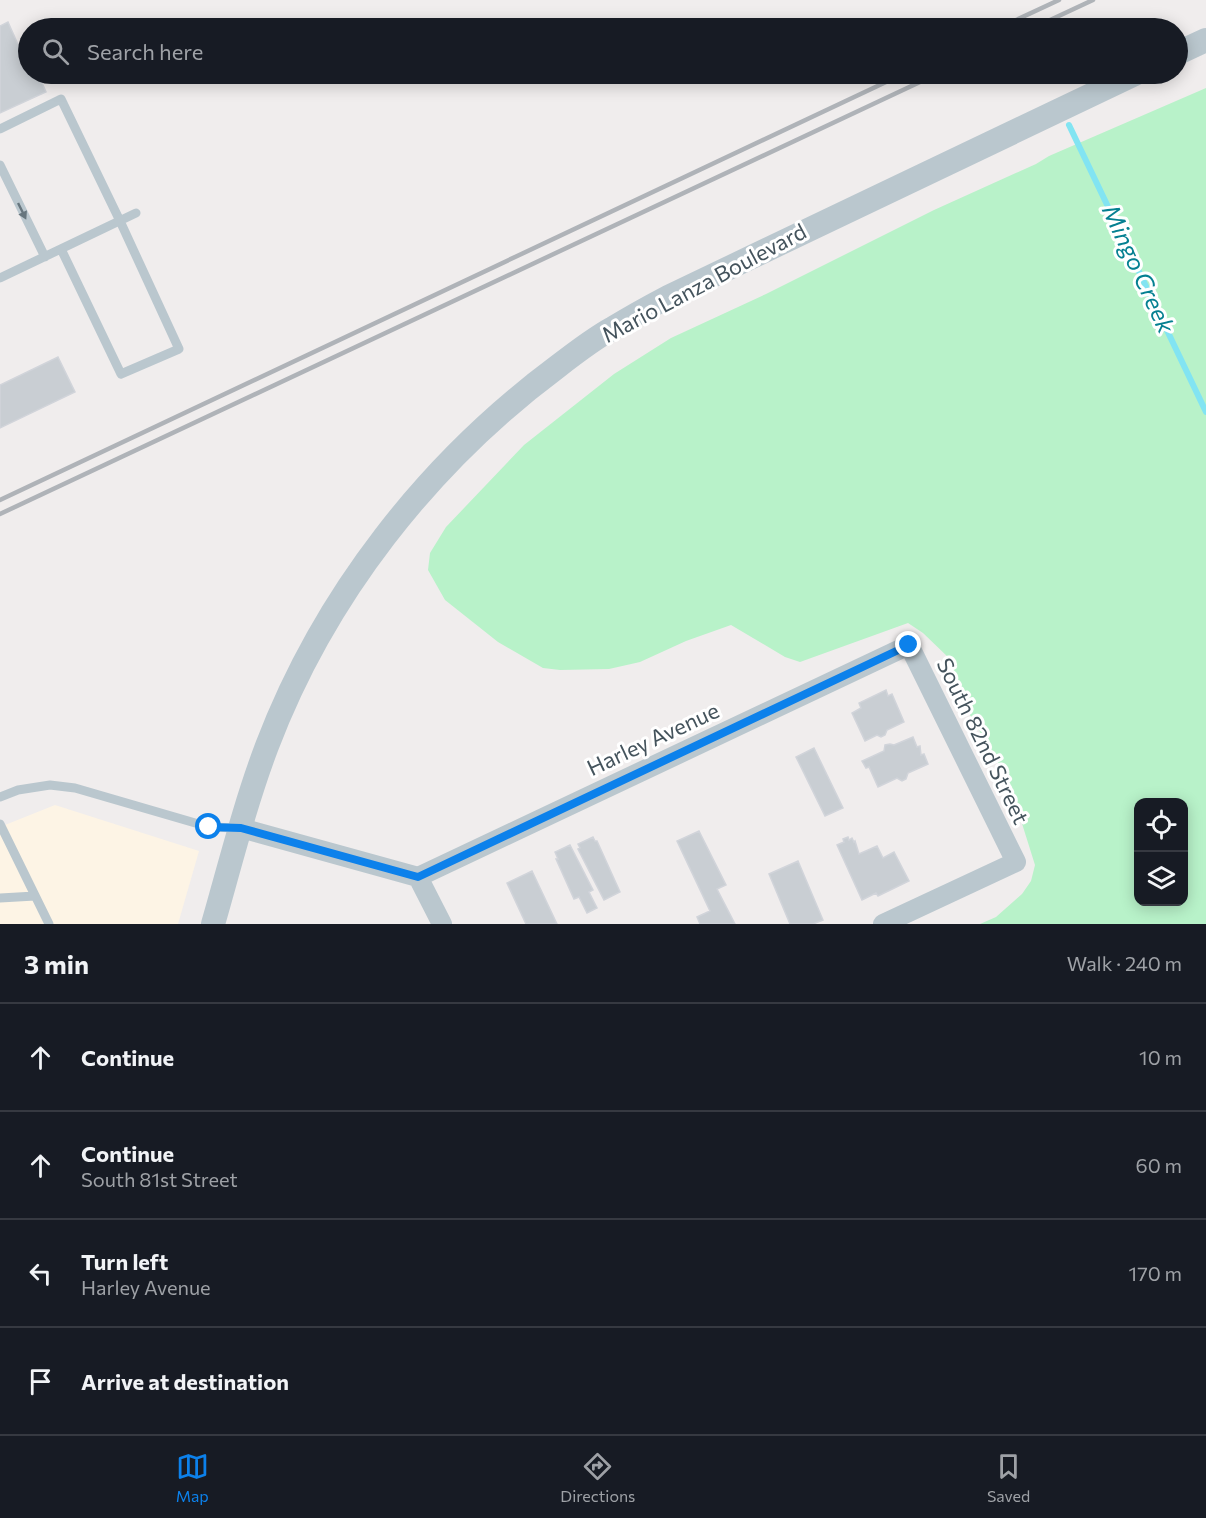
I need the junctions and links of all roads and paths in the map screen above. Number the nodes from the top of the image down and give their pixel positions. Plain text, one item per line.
1 (1206, 40) edge
2 (1188, 48) edge
3 (1114, 84) edge
4 (0, 129) edge
5 (0, 165) edge
6 (136, 213) dead end
7 (120, 221) junction
8 (61, 249) junction
9 (45, 257) junction
10 (0, 278) edge
11 (909, 645) joint
12 (0, 797) edge
13 (0, 824) edge
14 (241, 828) junction
15 (418, 877) junction
16 (35, 896) junction
17 (0, 898) edge
18 (49, 924) edge
19 (213, 924) edge
20 (442, 924) edge
21 (883, 924) edge

1 - 2 street
3 - 14 street, Mario Lanza Boulevard
4 - 7 lane
5 -> 9 lane
6 - 7 lane
7 - 8 lane
7 - 8 lane
8 - 9 lane
9 - 10 lane
11 - 15 street, Harley Avenue
11 - 21 street, South 82nd Street
12 - 14 lane
13 - 16 lane
14 - 15 street
14 - 19 street, Mario Lanza Boulevard
15 - 20 street
16 - 17 lane
16 - 18 lane

